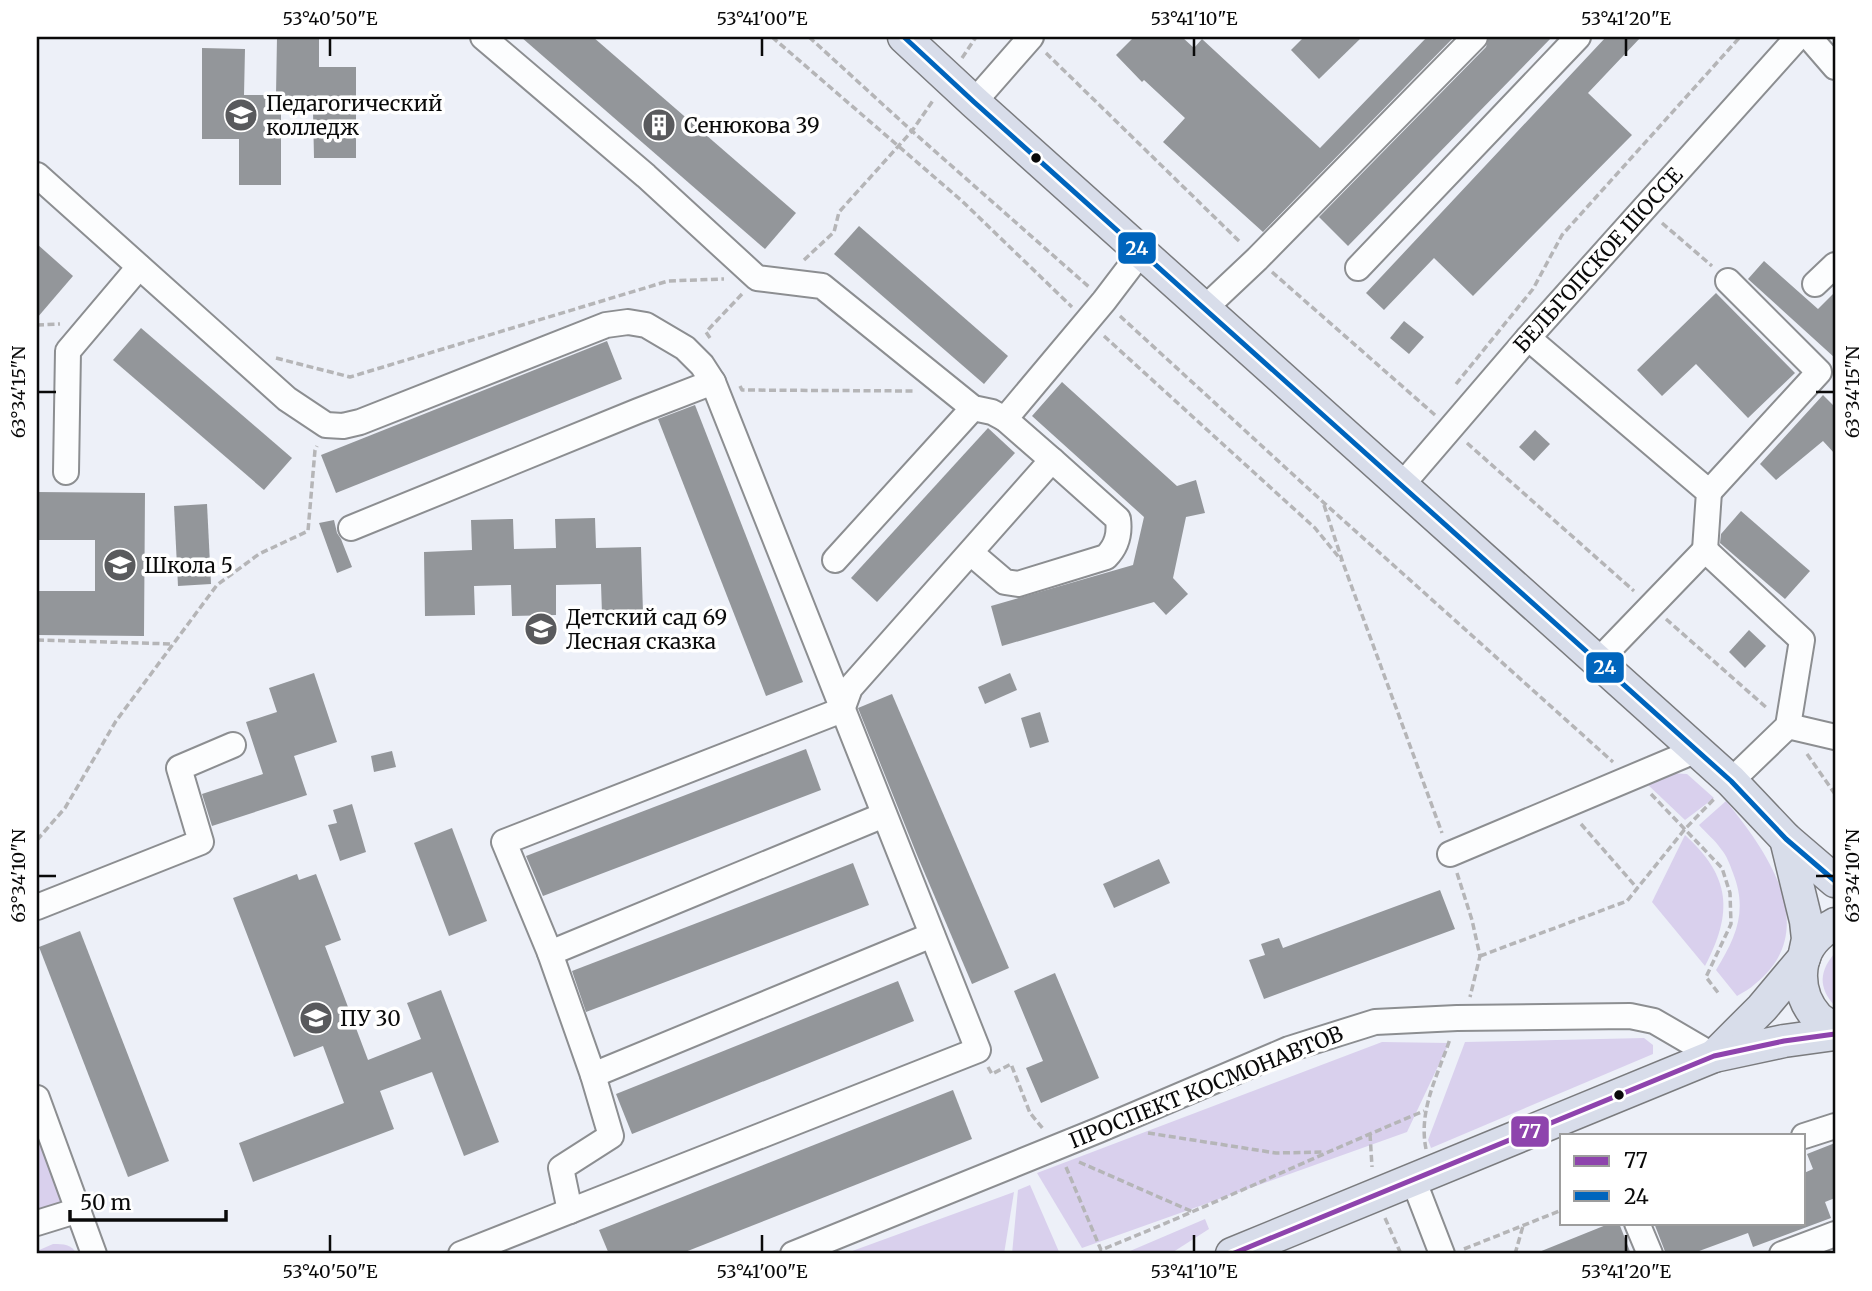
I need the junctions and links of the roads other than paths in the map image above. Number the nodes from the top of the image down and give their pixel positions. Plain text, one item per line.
1 (483, 37) edge
2 (904, 37) edge
3 (1031, 37) edge
4 (1475, 37) edge
5 (1578, 37) edge
6 (1798, 37) edge
7 (1809, 37) edge
8 (1835, 67) edge
9 (974, 102) junction
10 (37, 175) edge
11 (1142, 251) junction
12 (1835, 265) edge
13 (139, 267) junction
14 (1358, 268) dead end
15 (1728, 281) road end
16 (1815, 284) dead end
17 (1205, 308) junction
18 (1528, 338) junction
19 (724, 380) junction
20 (973, 408) junction
21 (1005, 419) junction
22 (1052, 460) junction
23 (66, 472) dead end
24 (1401, 486) junction
25 (1709, 492) junction
26 (351, 528) dead end
27 (1705, 550) junction
28 (971, 553) junction
29 (835, 560) dead end
30 (1598, 662) junction
31 (842, 710) junction
32 (1788, 726) junction
33 (1835, 737) edge
34 (233, 745) dead end
35 (1697, 750) junction
36 (1731, 781) junction
37 (884, 815) junction
38 (1786, 839) junction
39 (1450, 854) road end
40 (1835, 881) edge
41 (37, 907) edge
42 (1835, 924) edge
43 (932, 935) junction
44 (550, 953) junction
45 (1804, 958) junction
46 (1835, 1031) edge
47 (1714, 1056) junction
48 (593, 1075) junction
49 (37, 1098) edge
50 (1835, 1126) edge
51 (1806, 1135) edge
52 (1421, 1175) junction
53 (79, 1210) junction
54 (570, 1211) junction
55 (37, 1223) edge
56 (1637, 1224) edge
57 (1835, 1234) edge
58 (1457, 1248) edge
59 (94, 1254) edge
60 (461, 1254) edge
61 (793, 1254) edge
62 (1232, 1254) edge
63 (1650, 1254) edge
64 (1782, 1254) edge

1 - 20 street
2 - 9 main road
3 - 9 street
4 - 17 street
5 - 14 street
6 - 18 street, БЕЛЬГОПСКОЕ ШОССЕ
7 - 8 street
9 - 11 main road
10 - 13 street
11 - 17 main road
11 - 21 street
12 - 16 street
13 - 19 street
13 - 23 street
15 - 25 street
17 - 24 main road
18 - 24 street, БЕЛЬГОПСКОЕ ШОССЕ
18 - 25 street
19 - 26 street
19 - 31 street
20 - 21 street
20 - 29 street
21 - 22 street
22 - 28 street
22 - 28 street
24 - 30 main road
25 - 27 street
27 - 30 street
27 - 32 street
28 - 31 street
30 - 35 main road
31 - 37 street
31 - 44 street
32 - 33 street
32 - 36 street
34 - 41 street
35 - 36 main road
35 - 39 street
36 - 38 main road
37 - 43 street
37 - 44 street
38 - 40 main road
38 - 45 main road
42 - 45 main road
43 - 48 street
43 - 54 street
44 - 48 street
45 - 46 main road
45 - 47 main road
46 - 47 main road
47 - 52 main road
47 - 61 street, ПРОСПЕКТ КОСМОНАВТОВ
48 - 54 street
49 - 53 street
50 - 51 street
52 - 58 street
52 - 62 main road
53 - 55 street
53 - 59 street
54 - 60 street
56 - 63 street
57 - 64 street

